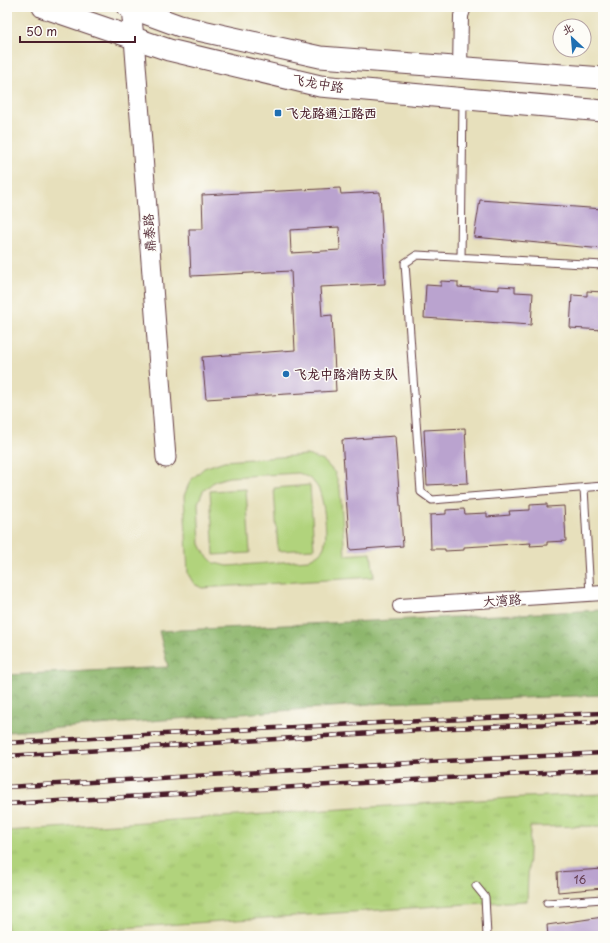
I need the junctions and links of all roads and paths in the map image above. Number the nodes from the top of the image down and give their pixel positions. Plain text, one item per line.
1 (43, 7) edge
2 (464, 7) edge
3 (129, 8) edge
4 (134, 38) junction
5 (460, 68) junction
6 (603, 78) edge
7 (463, 98) junction
8 (603, 111) edge
9 (461, 258) junction
10 (603, 265) edge
11 (166, 458) dead end
12 (603, 486) edge
13 (584, 488) junction
14 (596, 594) edge
15 (400, 606) dead end
16 (476, 886) dead end
17 (603, 899) edge
18 (547, 903) dead end
19 (486, 936) edge

1 - 4 main road, 飞龙中路
2 - 5 street
3 - 4 street, 鼎泰路
3 - 5 main road, 飞龙中路
4 - 7 main road, 飞龙中路
4 - 11 street, 鼎泰路
5 - 6 main road, 飞龙中路
7 - 8 main road, 飞龙中路
7 - 9 lane
9 - 10 lane
9 - 13 lane
12 - 13 lane
13 - 14 lane
14 - 15 street, 大湾路
16 - 19 lane
17 - 18 lane

